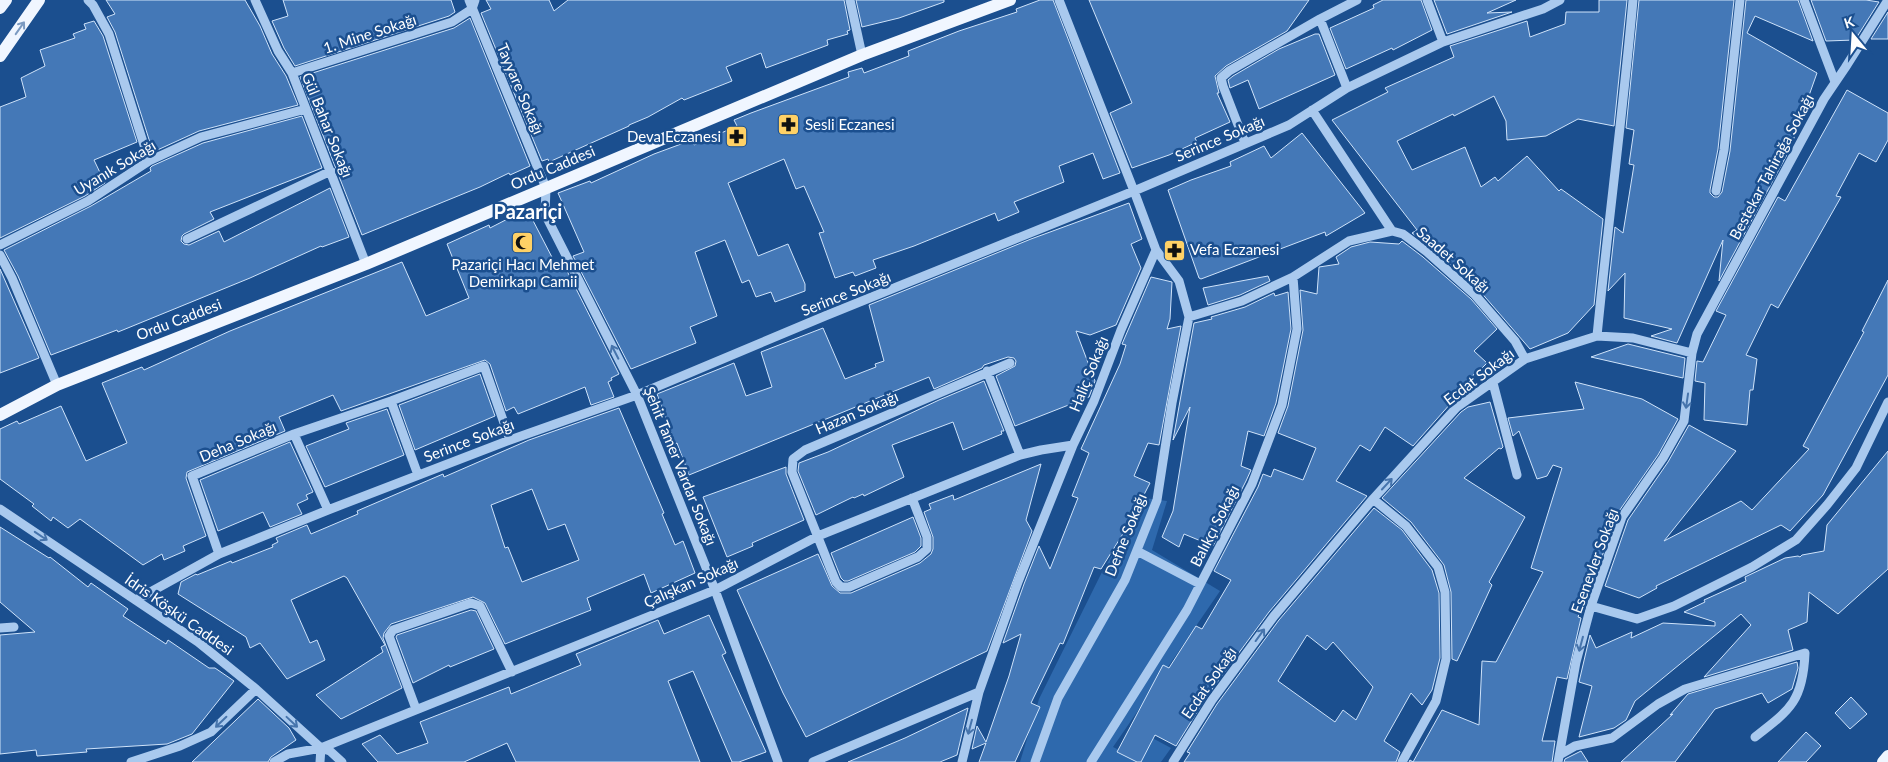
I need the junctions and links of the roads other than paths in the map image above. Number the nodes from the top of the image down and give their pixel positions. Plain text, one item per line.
1 (6, 0) edge
2 (39, 0) edge
3 (88, 0) edge
4 (255, 0) edge
5 (468, 0) edge
6 (850, 0) edge
7 (1010, 0) edge
8 (1059, 0) edge
9 (1357, 0) edge
10 (1427, 0) edge
11 (1539, 0) edge
12 (1560, 0) edge
13 (1632, 0) edge
14 (1740, 0) edge
15 (1804, 0) edge
16 (1888, 0) edge
17 (474, 5) edge
18 (0, 8) edge
19 (1543, 9) junction
20 (1320, 18) junction
21 (1444, 42) junction
22 (862, 55) junction
23 (0, 56) edge
24 (292, 73) junction
25 (1834, 82) junction
26 (1347, 88) junction
27 (306, 109) junction
28 (1312, 110) junction
29 (1245, 144) junction
30 (149, 161) junction
31 (331, 171) junction
32 (546, 188) junction
33 (1134, 190) junction
34 (1716, 192) dead end
35 (1392, 231) junction
36 (187, 239) dead end
37 (0, 246) edge
38 (1156, 250) junction
39 (0, 255) edge
40 (366, 264) junction
41 (1293, 277) junction
42 (1188, 317) junction
43 (1598, 336) junction
44 (1692, 353) junction
45 (1525, 359) junction
46 (1010, 363) dead end
47 (987, 372) junction
48 (1493, 382) junction
49 (57, 385) junction
50 (637, 395) junction
51 (391, 402) junction
52 (1888, 402) edge
53 (0, 415) edge
54 (294, 434) junction
55 (510, 440) junction
56 (1073, 445) junction
57 (1020, 455) junction
58 (418, 475) junction
59 (1517, 475) dead end
60 (912, 498) junction
61 (1373, 499) junction
62 (0, 509) edge
63 (328, 510) junction
64 (818, 536) junction
65 (1136, 551) junction
66 (219, 554) junction
67 (1200, 584) junction
68 (715, 590) junction
69 (136, 600) junction
70 (1591, 606) junction
71 (14, 627) dead end
72 (0, 628) edge
73 (512, 672) junction
74 (256, 688) junction
75 (979, 692) junction
76 (416, 709) junction
77 (1755, 737) dead end
78 (320, 748) junction
79 (1888, 756) edge
80 (1560, 758) edge
81 (131, 762) edge
82 (274, 762) edge
83 (320, 762) edge
84 (342, 762) edge
85 (778, 762) edge
86 (813, 762) edge
87 (962, 762) edge
88 (1035, 762) edge
89 (1091, 762) edge
90 (1173, 762) edge
91 (1402, 762) edge
92 (1883, 762) edge

1 - 18 main road
23 -> 2 main road
3 - 30 street
4 - 24 street, Gül Bahar Sokağı
5 - 17 street, Tayyare Sokağı
6 - 22 street
7 - 22 main road, Ordu Caddesi
8 - 33 street
9 - 20 street
10 - 21 street
11 - 19 street
12 - 19 street, Serince Sokağı
13 - 43 street
14 - 34 street
15 - 25 street
16 - 25 street, Bestekar Tahirağa Sokağı
17 - 24 street, 1. Mine Sokağı
17 - 32 street, Tayyare Sokağı
19 - 21 street, Serince Sokağı
20 - 26 street
20 - 29 street
21 - 26 street, Serince Sokağı
22 - 32 main road, Ordu Caddesi
24 - 27 street, Gül Bahar Sokağı
25 - 44 street, Bestekar Tahirağa Sokağı
26 - 28 street, Serince Sokağı
27 - 30 street, Uyanık Sokağı
27 - 31 street, Gül Bahar Sokağı
28 - 29 street, Serince Sokağı
28 - 35 street, Saadet Sokağı
29 - 33 street, Serince Sokağı
30 - 37 street, Uyanık Sokağı
31 - 36 street
31 - 40 street, Gül Bahar Sokağı
32 - 40 main road, Ordu Caddesi
50 -> 32 street, Şehit Tamer Vardar Sokağı
33 - 38 street
33 - 50 street, Serince Sokağı
35 - 41 street
35 - 45 street, Saadet Sokağı
38 - 42 street, Defne Sokağı
38 - 56 street, Haliç Sokağı
39 - 49 street
40 - 49 main road, Ordu Caddesi
41 - 42 street
41 - 67 street, Balıkçı Sokağı
42 - 65 street, Defne Sokağı
43 - 44 street
43 - 45 street, Ecdat Sokağı
44 -> 70 street, Esenevler Sokağı
45 - 48 street, Ecdat Sokağı
46 - 47 street, Hazan Sokağı
47 - 57 street
47 - 64 street, Hazan Sokağı
48 - 59 street
61 -> 48 street, Ecdat Sokağı
49 - 53 main road, Ordu Caddesi
50 - 55 street, Serince Sokağı
50 - 68 street, Şehit Tamer Vardar Sokağı
51 - 54 street
51 - 55 street
51 - 58 street
52 - 70 street
54 - 63 street, Deha Sokağı
54 - 66 street, Deha Sokağı
55 - 58 street, Serince Sokağı
56 - 57 street, Çalışkan Sokağı
56 - 75 street, Haliç Sokağı
57 - 60 street, Çalışkan Sokağı
58 - 63 street, Serince Sokağı
60 - 64 street, Çalışkan Sokağı
60 - 64 street
90 -> 61 street, Ecdat Sokağı
61 - 91 street
62 -> 69 street, İdris Köşkü Caddesi
63 - 66 street, Serince Sokağı
64 - 68 street, Çalışkan Sokağı
65 - 67 street
65 - 88 street, Defne Sokağı
66 - 69 street, Serince Sokağı
67 - 89 street, Balıkçı Sokağı
68 - 73 street, Çalışkan Sokağı
68 - 85 street, Şehit Tamer Vardar Sokağı
69 - 74 street, İdris Köşkü Caddesi
70 -> 80 street, Esenevler Sokağı
71 - 72 street
73 - 76 street, Çalışkan Sokağı
73 - 76 street
74 -> 78 street, İdris Köşkü Caddesi
74 -> 81 street
75 - 86 street
75 -> 87 street, Haliç Sokağı
76 - 78 street, Çalışkan Sokağı
77 - 80 street
78 - 82 street, Çalışkan Sokağı
78 - 83 street
78 - 84 street, İdris Köşkü Caddesi
79 - 92 main road

